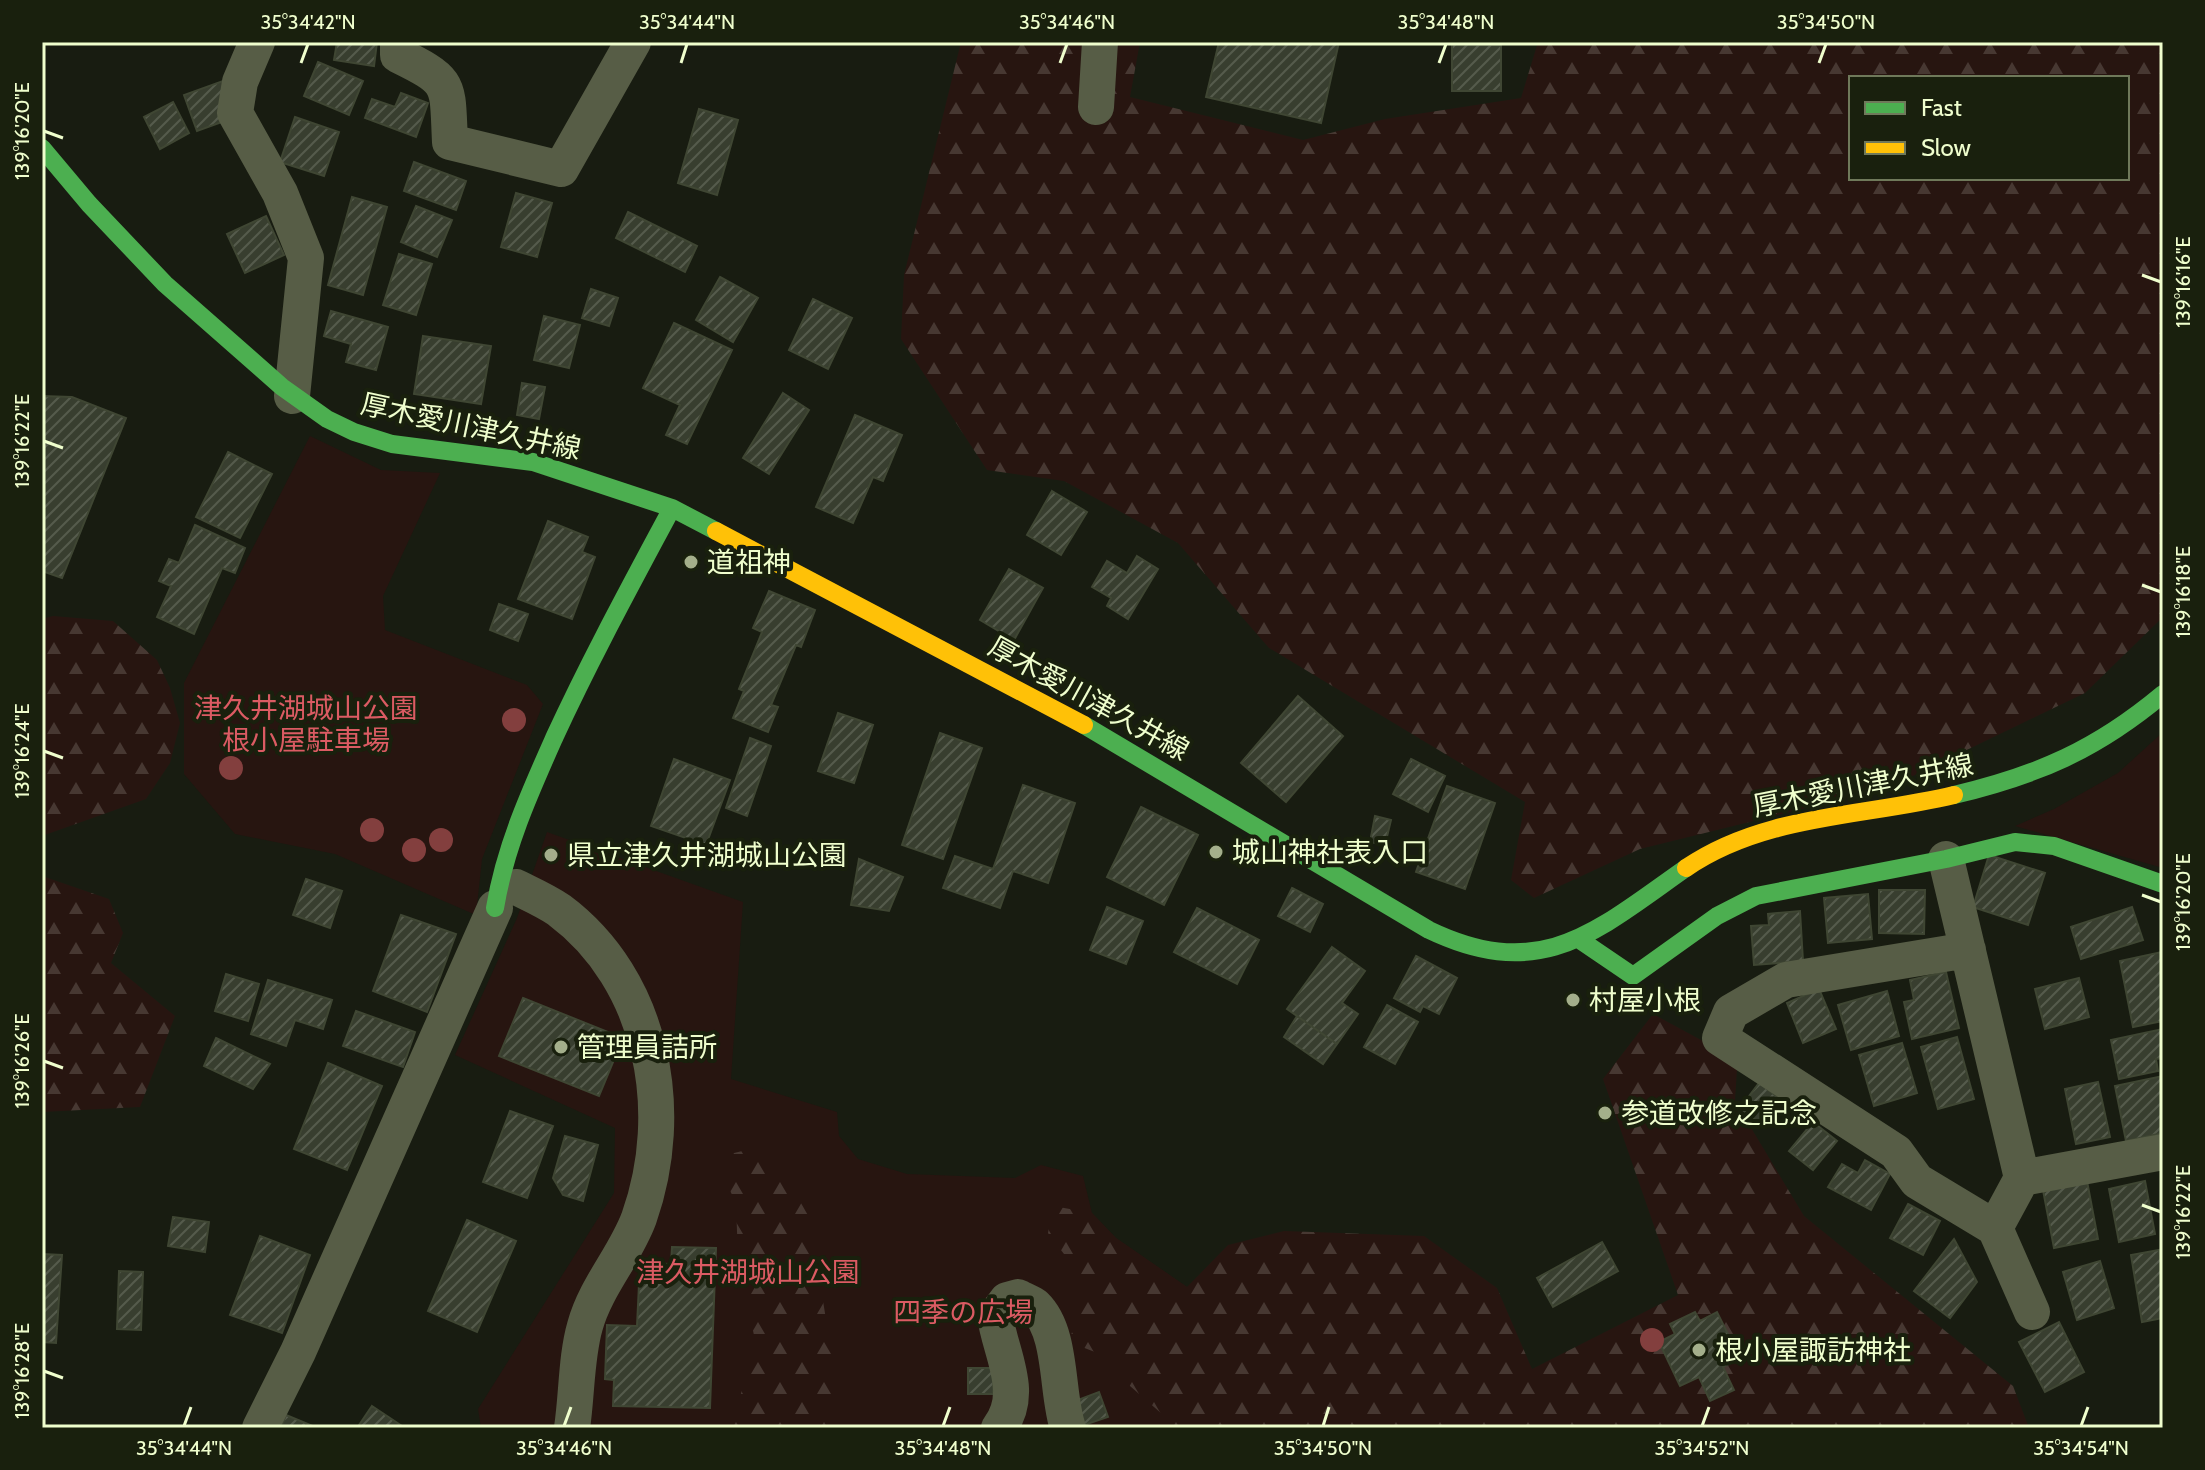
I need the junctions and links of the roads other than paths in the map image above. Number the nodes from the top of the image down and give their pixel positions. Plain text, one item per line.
1 (257, 42) edge
2 (398, 42) edge
3 (633, 42) edge
4 (1100, 42) edge
5 (1096, 107) dead end
6 (42, 148) edge
7 (292, 396) junction
8 (672, 508) junction
9 (2163, 694) edge
10 (1946, 859) junction
11 (2163, 884) edge
12 (503, 891) junction
13 (1580, 940) junction
14 (1968, 950) junction
15 (2163, 1152) edge
16 (2022, 1178) junction
17 (1995, 1228) junction
18 (2032, 1312) dead end
19 (260, 1428) edge
20 (572, 1428) edge
21 (999, 1428) edge
22 (1068, 1428) edge

1 - 7 street
2 - 3 street
4 - 5 street
6 - 7 main road, 厚木愛川津久井線
7 - 8 main road, 厚木愛川津久井線
8 - 12 main road
8 - 13 main road, 厚木愛川津久井線
9 - 13 main road, 厚木愛川津久井線
10 - 11 main road
10 - 13 main road
10 - 14 street
12 - 19 street
12 - 20 street
14 - 16 street
14 - 17 street
15 - 16 street
16 - 17 street
17 - 18 street
21 - 22 street

